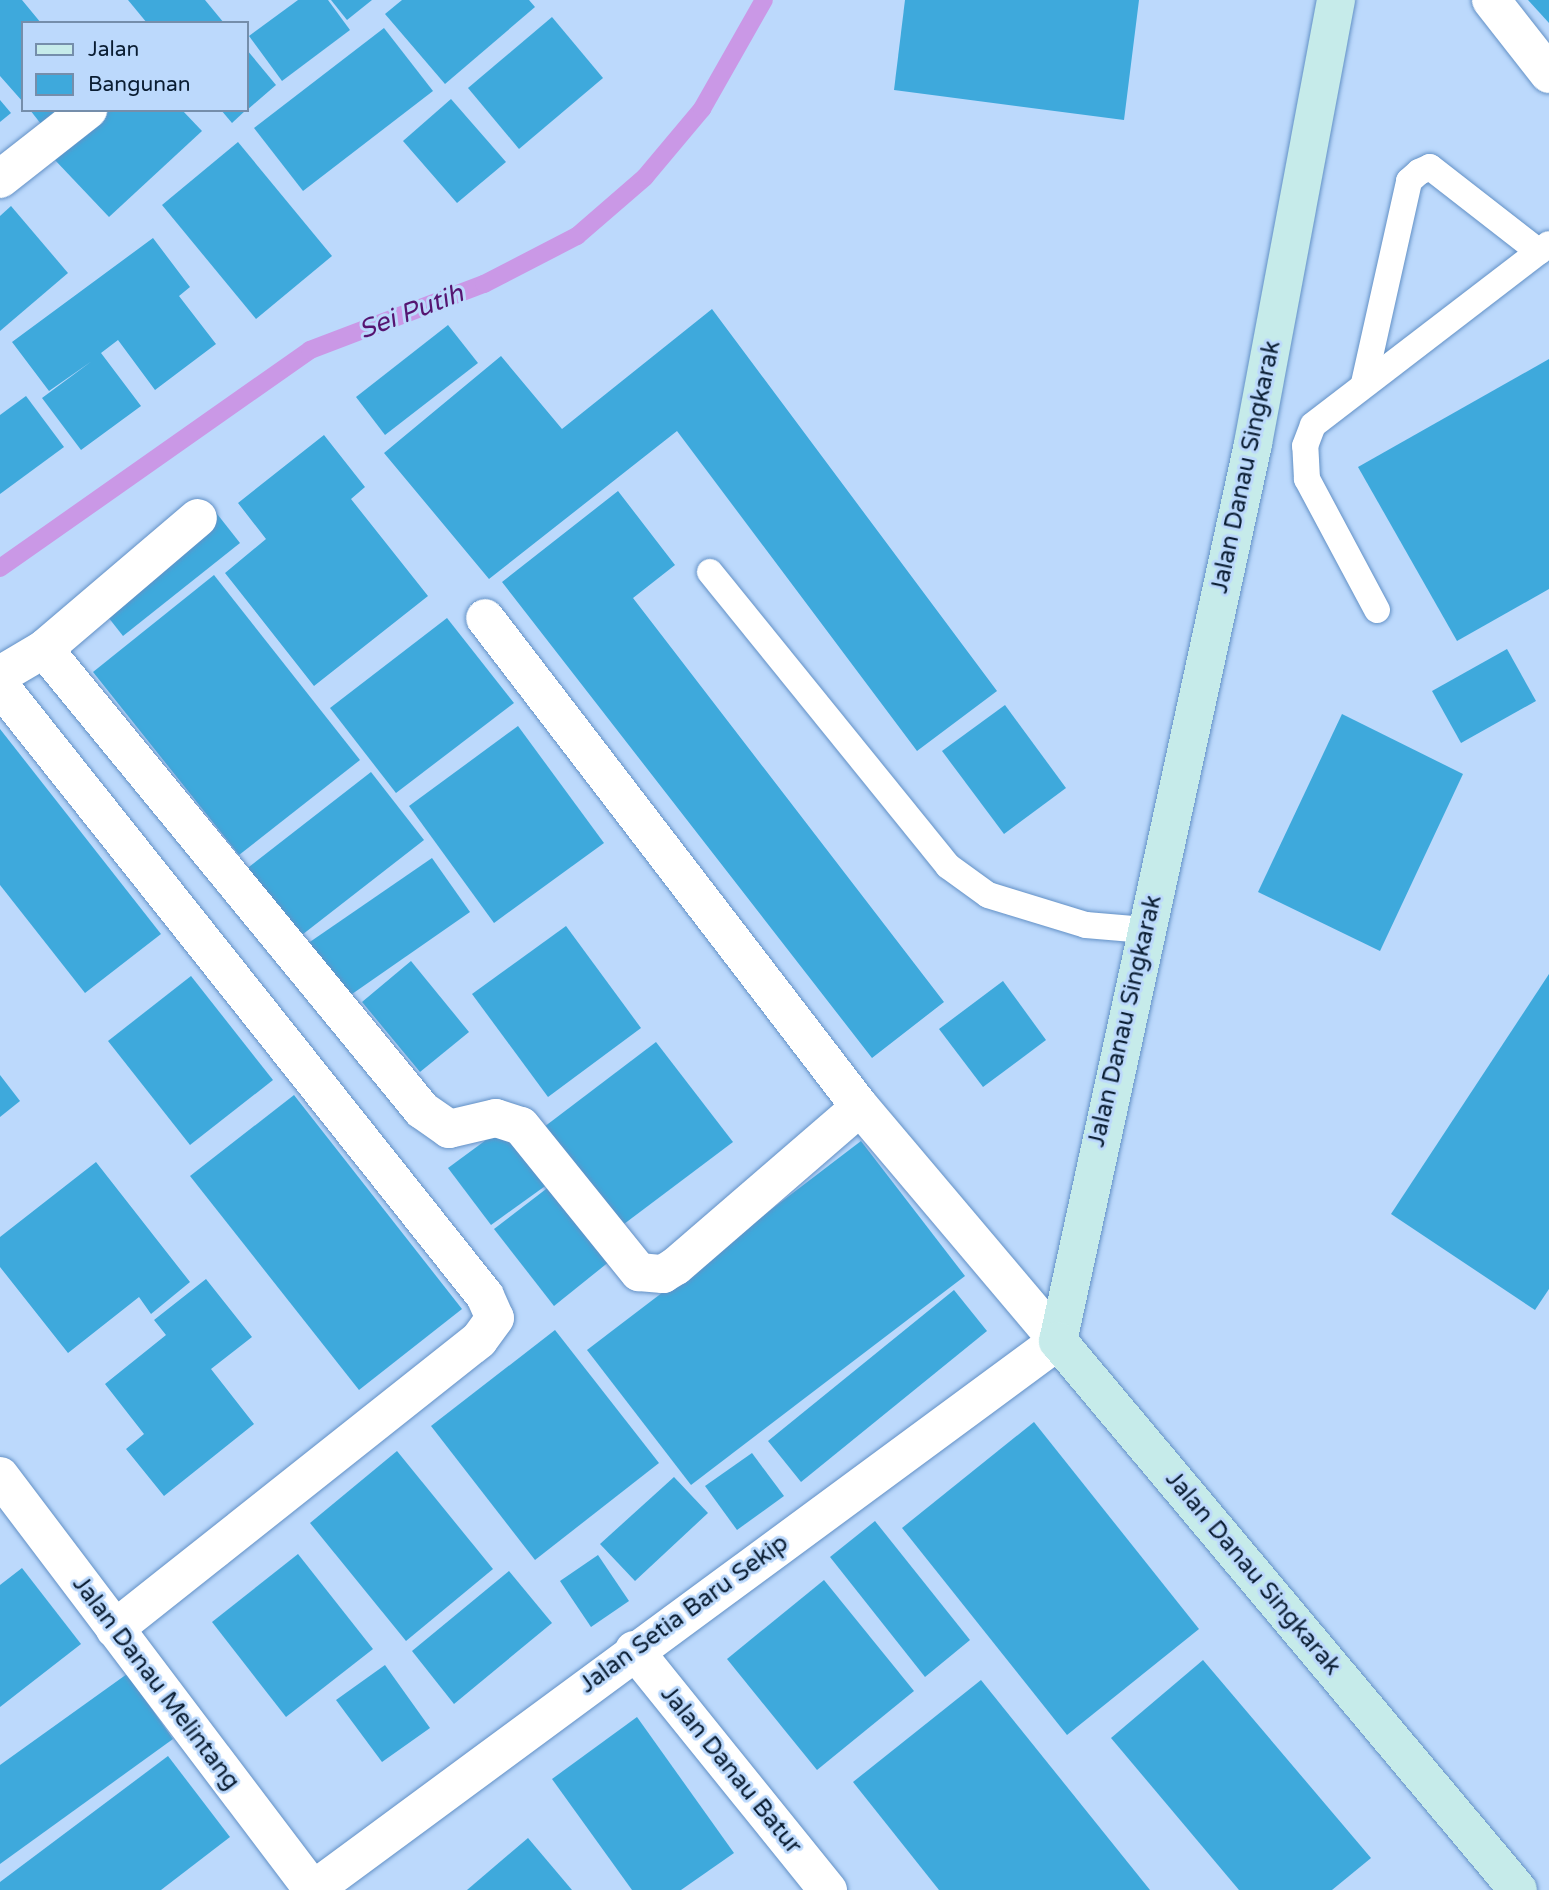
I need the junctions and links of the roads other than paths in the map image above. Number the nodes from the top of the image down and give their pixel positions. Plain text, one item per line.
1 (1336, 0) edge
2 (1491, 0) edge
3 (1549, 74) edge
4 (85, 112) edge
5 (0, 179) edge
6 (1544, 248) edge
7 (1364, 383) junction
8 (198, 518) dead end
9 (710, 572) dead end
10 (1377, 610) dead end
11 (485, 618) dead end
12 (44, 649) junction
13 (0, 675) edge
14 (0, 686) edge
15 (1145, 930) junction
16 (860, 1107) junction
17 (1058, 1341) junction
18 (0, 1476) edge
19 (115, 1629) junction
20 (634, 1650) junction
21 (313, 1890) edge
22 (828, 1890) edge
23 (1518, 1890) edge

1 - 15 street, Jalan Danau Singkarak
2 - 3 street
4 - 5 street
6 - 7 lane
6 - 7 lane
7 - 10 lane
8 - 12 street
9 - 15 lane
11 - 16 street
12 - 13 street
12 - 16 street
14 - 19 street
15 - 17 street, Jalan Danau Singkarak
16 - 17 street
17 - 20 street, Jalan Setia Baru Sekip
17 - 23 street, Jalan Danau Singkarak
18 - 19 street, Jalan Danau Melintang
19 - 21 street, Jalan Danau Melintang
20 - 21 street, Jalan Setia Baru Sekip
20 - 22 street, Jalan Danau Batur

